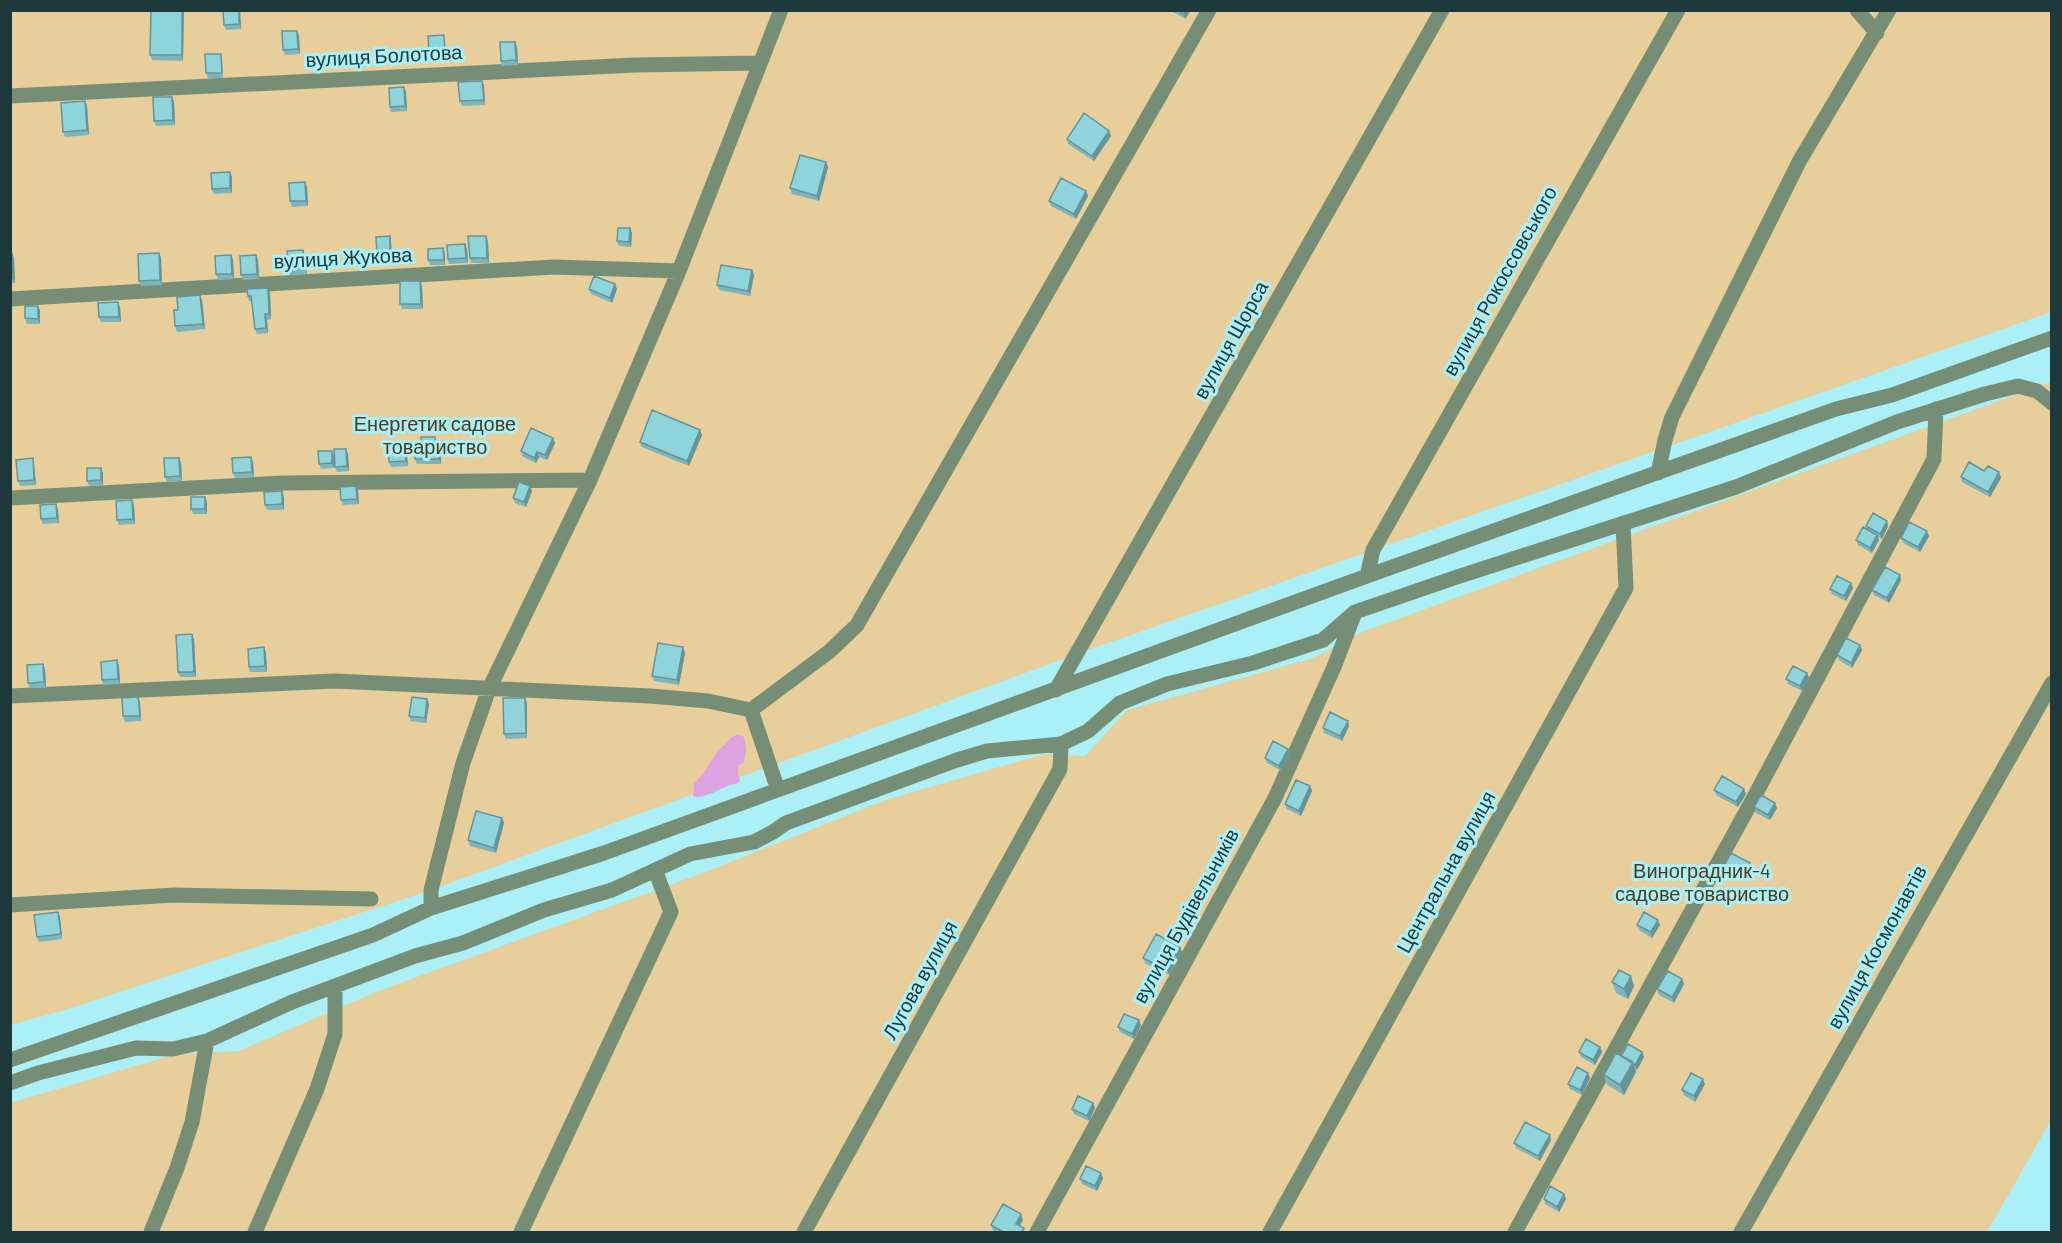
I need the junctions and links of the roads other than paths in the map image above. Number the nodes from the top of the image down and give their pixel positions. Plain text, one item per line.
1 (781, 10) edge
2 (1209, 10) edge
3 (1442, 10) edge
4 (1678, 10) edge
5 (1857, 10) edge
6 (1889, 10) edge
7 (1876, 33) junction
8 (759, 63) junction
9 (10, 96) edge
10 (679, 271) junction
11 (10, 299) edge
12 (2052, 338) edge
13 (2052, 403) edge
14 (1936, 409) junction
15 (1658, 473) junction
16 (590, 480) junction
17 (10, 498) edge
18 (1623, 523) junction
19 (1367, 576) junction
20 (1355, 612) junction
21 (2052, 683) edge
22 (489, 689) junction
23 (1056, 690) junction
24 (10, 696) edge
25 (751, 710) junction
26 (1061, 744) junction
27 (778, 790) junction
28 (655, 870) junction
29 (370, 900) dead end
30 (10, 905) edge
31 (431, 908) junction
32 (335, 986) junction
33 (207, 1041) junction
34 (10, 1060) edge
35 (10, 1083) edge
36 (151, 1233) edge
37 (255, 1233) edge
38 (521, 1233) edge
39 (804, 1233) edge
40 (1037, 1233) edge
41 (1270, 1233) edge
42 (1515, 1233) edge
43 (1741, 1233) edge

1 - 8 lane
2 - 25 lane
3 - 23 lane, вулиця Щорса
4 - 19 lane, вулиця Рокоссовського
5 - 7 lane
6 - 7 lane
7 - 15 lane
8 - 9 lane, вулиця Болотова
8 - 10 lane
10 - 11 lane, вулиця Жукова
10 - 16 lane
12 - 15 lane
13 - 14 lane
14 - 18 lane
14 - 42 lane
15 - 19 lane
16 - 17 lane
16 - 22 lane
18 - 20 lane
18 - 41 lane, Центральна вулиця
19 - 23 lane
20 - 26 lane
20 - 40 lane, вулиця Будівельників
21 - 43 lane, вулиця Космонавтів
22 - 24 lane
22 - 25 lane
22 - 31 lane
23 - 27 lane
25 - 27 lane
26 - 28 lane
26 - 39 lane, Лугова вулиця
27 - 31 lane
28 - 32 lane
28 - 38 lane
29 - 30 lane
31 - 34 lane
32 - 33 lane
32 - 37 lane
33 - 35 lane
33 - 36 lane

